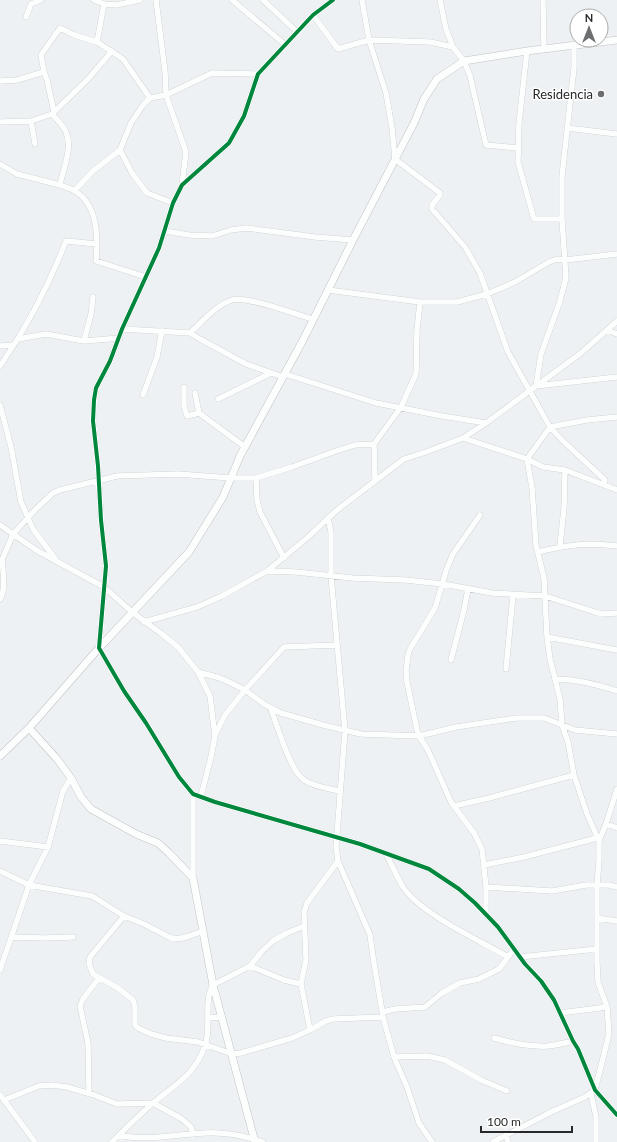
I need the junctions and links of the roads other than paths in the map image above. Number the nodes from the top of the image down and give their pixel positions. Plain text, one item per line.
1 (41, 0) edge
2 (94, 0) edge
3 (140, 0) edge
4 (156, 0) edge
5 (232, 0) edge
6 (263, 0) edge
7 (333, 0) edge
8 (362, 0) edge
9 (440, 0) edge
10 (543, 0) edge
11 (104, 4) junction
12 (313, 15) junction
13 (26, 17) dead end
14 (294, 29) dead end
15 (369, 40) junction
16 (97, 42) junction
17 (282, 42) dead end
18 (569, 46) edge
19 (453, 47) junction
20 (574, 48) edge
21 (544, 49) junction
22 (112, 51) junction
23 (527, 51) junction
24 (464, 61) junction
25 (44, 72) junction
26 (258, 74) junction
27 (0, 81) edge
28 (166, 95) junction
29 (150, 98) junction
30 (53, 113) junction
31 (31, 121) junction
32 (0, 122) edge
33 (567, 128) junction
34 (617, 134) edge
35 (35, 144) dead end
36 (518, 148) junction
37 (120, 150) junction
38 (395, 159) junction
39 (0, 164) edge
40 (60, 185) junction
41 (182, 185) junction
42 (75, 190) junction
43 (173, 203) junction
44 (562, 219) junction
45 (165, 231) junction
46 (353, 240) junction
47 (97, 244) junction
48 (617, 254) edge
49 (565, 260) junction
50 (146, 277) junction
51 (328, 290) junction
52 (487, 294) junction
53 (93, 297) dead end
54 (420, 302) junction
55 (313, 319) junction
56 (617, 321) edge
57 (122, 329) junction
58 (607, 330) junction
59 (162, 331) junction
60 (190, 333) junction
61 (617, 334) edge
62 (120, 338) junction
63 (18, 339) junction
64 (84, 341) junction
65 (0, 346) edge
66 (14, 346) junction
67 (0, 366) edge
68 (271, 373) junction
69 (284, 376) junction
70 (617, 378) edge
71 (536, 386) junction
72 (184, 387) dead end
73 (530, 390) junction
74 (195, 393) dead end
75 (143, 395) dead end
76 (218, 399) dead end
77 (0, 405) edge
78 (401, 407) junction
79 (199, 413) junction
80 (617, 417) edge
81 (486, 423) junction
82 (550, 427) junction
83 (463, 438) junction
84 (374, 444) junction
85 (245, 447) junction
86 (527, 459) junction
87 (565, 470) junction
88 (232, 478) junction
89 (256, 478) junction
90 (100, 480) junction
91 (375, 481) junction
92 (604, 485) junction
93 (617, 490) edge
94 (480, 515) dead end
95 (27, 517) junction
96 (328, 518) junction
97 (0, 525) edge
98 (13, 534) junction
99 (560, 546) junction
100 (617, 546) edge
101 (538, 552) junction
102 (284, 558) junction
103 (1, 560) edge
104 (56, 560) junction
105 (267, 571) junction
106 (331, 576) junction
107 (443, 584) junction
108 (104, 588) junction
109 (468, 589) junction
110 (513, 595) junction
111 (545, 596) junction
112 (0, 599) edge
113 (132, 612) junction
114 (617, 613) edge
115 (144, 622) junction
116 (547, 637) junction
117 (337, 645) junction
118 (99, 648) junction
119 (617, 650) edge
120 (451, 660) dead end
121 (506, 669) dead end
122 (198, 672) junction
123 (555, 679) junction
124 (245, 690) junction
125 (617, 691) edge
126 (270, 707) junction
127 (562, 725) junction
128 (28, 728) junction
129 (344, 731) junction
130 (617, 734) edge
131 (215, 736) junction
132 (419, 736) junction
133 (0, 756) edge
134 (574, 775) junction
135 (71, 778) junction
136 (617, 789) edge
137 (339, 791) junction
138 (193, 794) junction
139 (201, 796) junction
140 (454, 806) junction
141 (606, 824) junction
142 (617, 828) edge
143 (336, 838) junction
144 (598, 840) junction
145 (0, 841) edge
146 (48, 847) junction
147 (386, 854) junction
148 (338, 861) junction
149 (484, 865) junction
150 (0, 871) edge
151 (193, 878) junction
152 (29, 885) junction
153 (597, 885) junction
154 (486, 887) junction
155 (617, 887) edge
156 (486, 914) junction
157 (124, 916) junction
158 (597, 918) junction
159 (617, 921) edge
160 (304, 926) junction
161 (203, 931) junction
162 (12, 937) junction
163 (73, 937) dead end
164 (514, 949) junction
165 (597, 950) junction
166 (508, 957) junction
167 (520, 957) junction
168 (250, 966) junction
169 (0, 970) edge
170 (99, 978) junction
171 (300, 984) junction
172 (213, 985) junction
173 (607, 1007) junction
174 (560, 1013) junction
175 (383, 1015) junction
176 (222, 1017) junction
177 (208, 1018) junction
178 (310, 1030) junction
179 (494, 1038) dead end
180 (573, 1041) junction
181 (206, 1044) junction
182 (232, 1054) junction
183 (394, 1057) junction
184 (507, 1091) dead end
185 (593, 1092) junction
186 (90, 1093) junction
187 (0, 1094) edge
188 (4, 1100) junction
189 (153, 1102) junction
190 (617, 1115) edge
191 (193, 1134) junction
192 (233, 1134) junction
193 (119, 1135) junction
194 (506, 1135) junction
195 (254, 1140) edge
196 (35, 1142) edge
197 (112, 1142) edge
198 (233, 1142) edge
199 (263, 1142) edge
200 (432, 1142) edge
201 (493, 1142) edge
202 (508, 1142) edge
203 (596, 1142) edge

1 - 13 street
2 - 11 street
3 - 11 street
4 - 28 street
5 - 17 street
6 - 14 street
7 - 12 street
8 - 15 street
9 - 19 street
10 - 21 street
11 - 16 street
12 - 15 street
12 - 26 street
15 - 19 street
15 - 38 street
16 - 22 street
16 - 25 street
18 - 21 street
19 - 24 street
20 - 33 street
21 - 23 street
22 - 29 street
22 - 30 street
23 - 24 street
23 - 36 street
24 - 36 street
24 - 38 street
25 - 27 street
25 - 30 street
26 - 28 street
26 - 41 street
28 - 29 street
28 - 41 street
29 - 37 street
30 - 31 street
30 - 40 street
31 - 32 street
31 - 35 street
33 - 34 street
33 - 44 street
36 - 44 street
37 - 42 street
37 - 43 street
38 - 46 street
38 - 52 street
39 - 40 street
40 - 42 street
41 - 43 street
42 - 47 street
43 - 45 street
44 - 49 street
45 - 46 street
45 - 50 street
46 - 51 street
47 - 50 street
47 - 63 street
48 - 49 street
49 - 52 street
49 - 71 street
50 - 57 street
51 - 54 street
51 - 55 street
52 - 54 street
52 - 73 street
53 - 64 street
54 - 78 street
55 - 60 street
55 - 69 street
56 - 58 street
57 - 59 street
57 - 62 street
58 - 61 street
58 - 71 street
59 - 60 street
59 - 75 street
60 - 68 street
62 - 64 street
62 - 90 street
63 - 64 street
63 - 66 street
65 - 66 street
66 - 67 street
68 - 69 street
68 - 76 street
69 - 78 street
69 - 85 street
70 - 71 street
71 - 73 street
72 - 79 street
73 - 81 street
73 - 82 street
74 - 79 street
77 - 95 street
78 - 81 street
78 - 84 street
79 - 85 street
80 - 82 street
81 - 83 street
82 - 86 street
82 - 92 street
83 - 86 street
83 - 91 street
84 - 89 street
84 - 91 street
85 - 88 street
86 - 87 street
86 - 101 street
87 - 92 street
87 - 99 street
88 - 89 street
88 - 90 street
88 - 113 street
89 - 102 street
90 - 95 street
90 - 108 street
91 - 96 street
92 - 93 street
94 - 107 street
95 - 98 street
95 - 104 street
96 - 102 street
96 - 106 street
97 - 98 street
98 - 103 street
98 - 104 street
99 - 100 street
99 - 101 street
101 - 111 street
102 - 105 street
103 - 112 street
104 - 108 street
105 - 106 street
105 - 115 street
106 - 107 street
106 - 117 street
107 - 109 street
107 - 132 street
108 - 113 street
108 - 118 street
109 - 110 street
109 - 120 street
110 - 111 street
110 - 121 street
111 - 114 street
111 - 116 street
113 - 115 street
113 - 118 street
115 - 122 street
116 - 119 street
116 - 123 street
117 - 124 street
117 - 129 street
118 - 128 street
118 - 138 street
122 - 124 street
122 - 131 street
123 - 125 street
123 - 127 street
124 - 126 street
124 - 131 street
126 - 129 street
126 - 137 street
127 - 130 street
127 - 132 street
127 - 134 street
128 - 133 street
128 - 135 street
129 - 132 street
129 - 137 street
131 - 139 street
132 - 140 street
134 - 140 street
134 - 144 street
135 - 146 street
135 - 151 street
136 - 141 street
137 - 143 street
138 - 139 street
138 - 151 street
139 - 143 street
140 - 149 street
141 - 142 street
141 - 144 street
143 - 147 street
143 - 148 street
144 - 149 street
144 - 153 street
145 - 146 street
146 - 152 street
147 - 156 street
147 - 166 street
148 - 160 street
148 - 175 street
149 - 154 street
150 - 152 street
151 - 161 street
152 - 157 street
152 - 162 street
153 - 154 street
153 - 155 street
153 - 158 street
154 - 156 street
156 - 164 street
157 - 161 street
157 - 170 street
158 - 159 street
158 - 165 street
160 - 168 street
160 - 171 street
161 - 172 street
162 - 163 street
162 - 169 street
164 - 166 street
164 - 167 street
165 - 167 street
165 - 173 street
166 - 175 street
167 - 174 street
168 - 171 street
168 - 172 street
170 - 181 street
170 - 186 street
171 - 178 street
172 - 176 street
172 - 177 street
173 - 174 street
173 - 185 street
174 - 180 street
175 - 178 street
175 - 183 street
176 - 177 street
176 - 182 street
177 - 181 street
178 - 182 street
179 - 180 street
180 - 185 street
181 - 182 street
181 - 189 street
182 - 195 street
183 - 184 street
183 - 200 street
185 - 190 street
185 - 194 street
185 - 203 street
186 - 188 street
186 - 189 street
187 - 188 street
188 - 196 street
189 - 191 street
189 - 193 street
191 - 192 street
191 - 193 street
192 - 195 street
192 - 198 street
193 - 197 street
194 - 201 street
194 - 202 street
195 - 199 street

